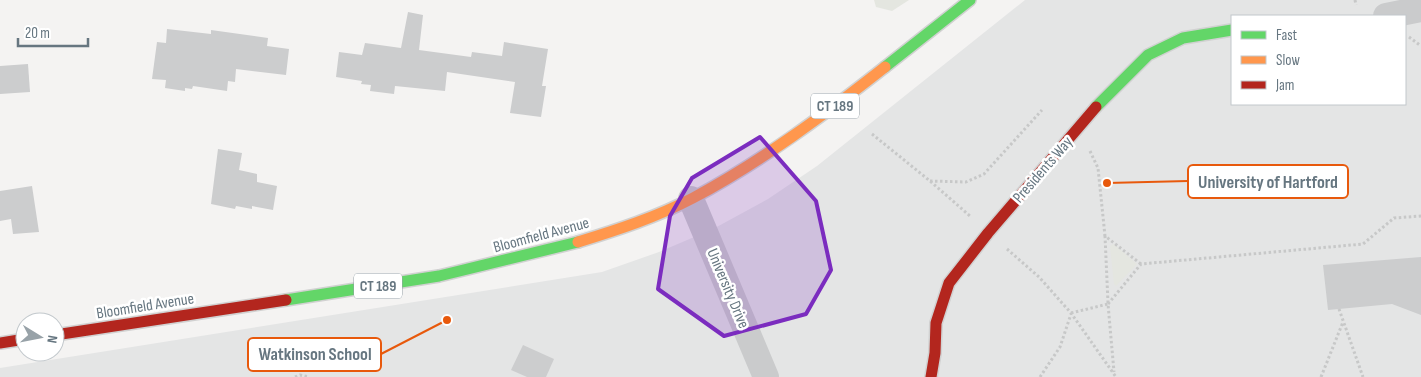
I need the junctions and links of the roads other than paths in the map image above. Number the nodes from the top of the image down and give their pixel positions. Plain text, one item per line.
1 (970, 0) edge
2 (1421, 9) edge
3 (1391, 15) edge
4 (1231, 30) edge
5 (691, 199) junction
6 (65, 333) edge
7 (15, 341) edge
8 (0, 343) edge
9 (766, 377) edge
10 (931, 377) edge

1 - 5 main road, Bloomfield Avenue / CT 189
2 - 3 street
4 - 10 main road, Presidents Way
5 - 6 main road, Bloomfield Avenue / CT 189
5 - 9 street, University Drive
7 - 8 main road

